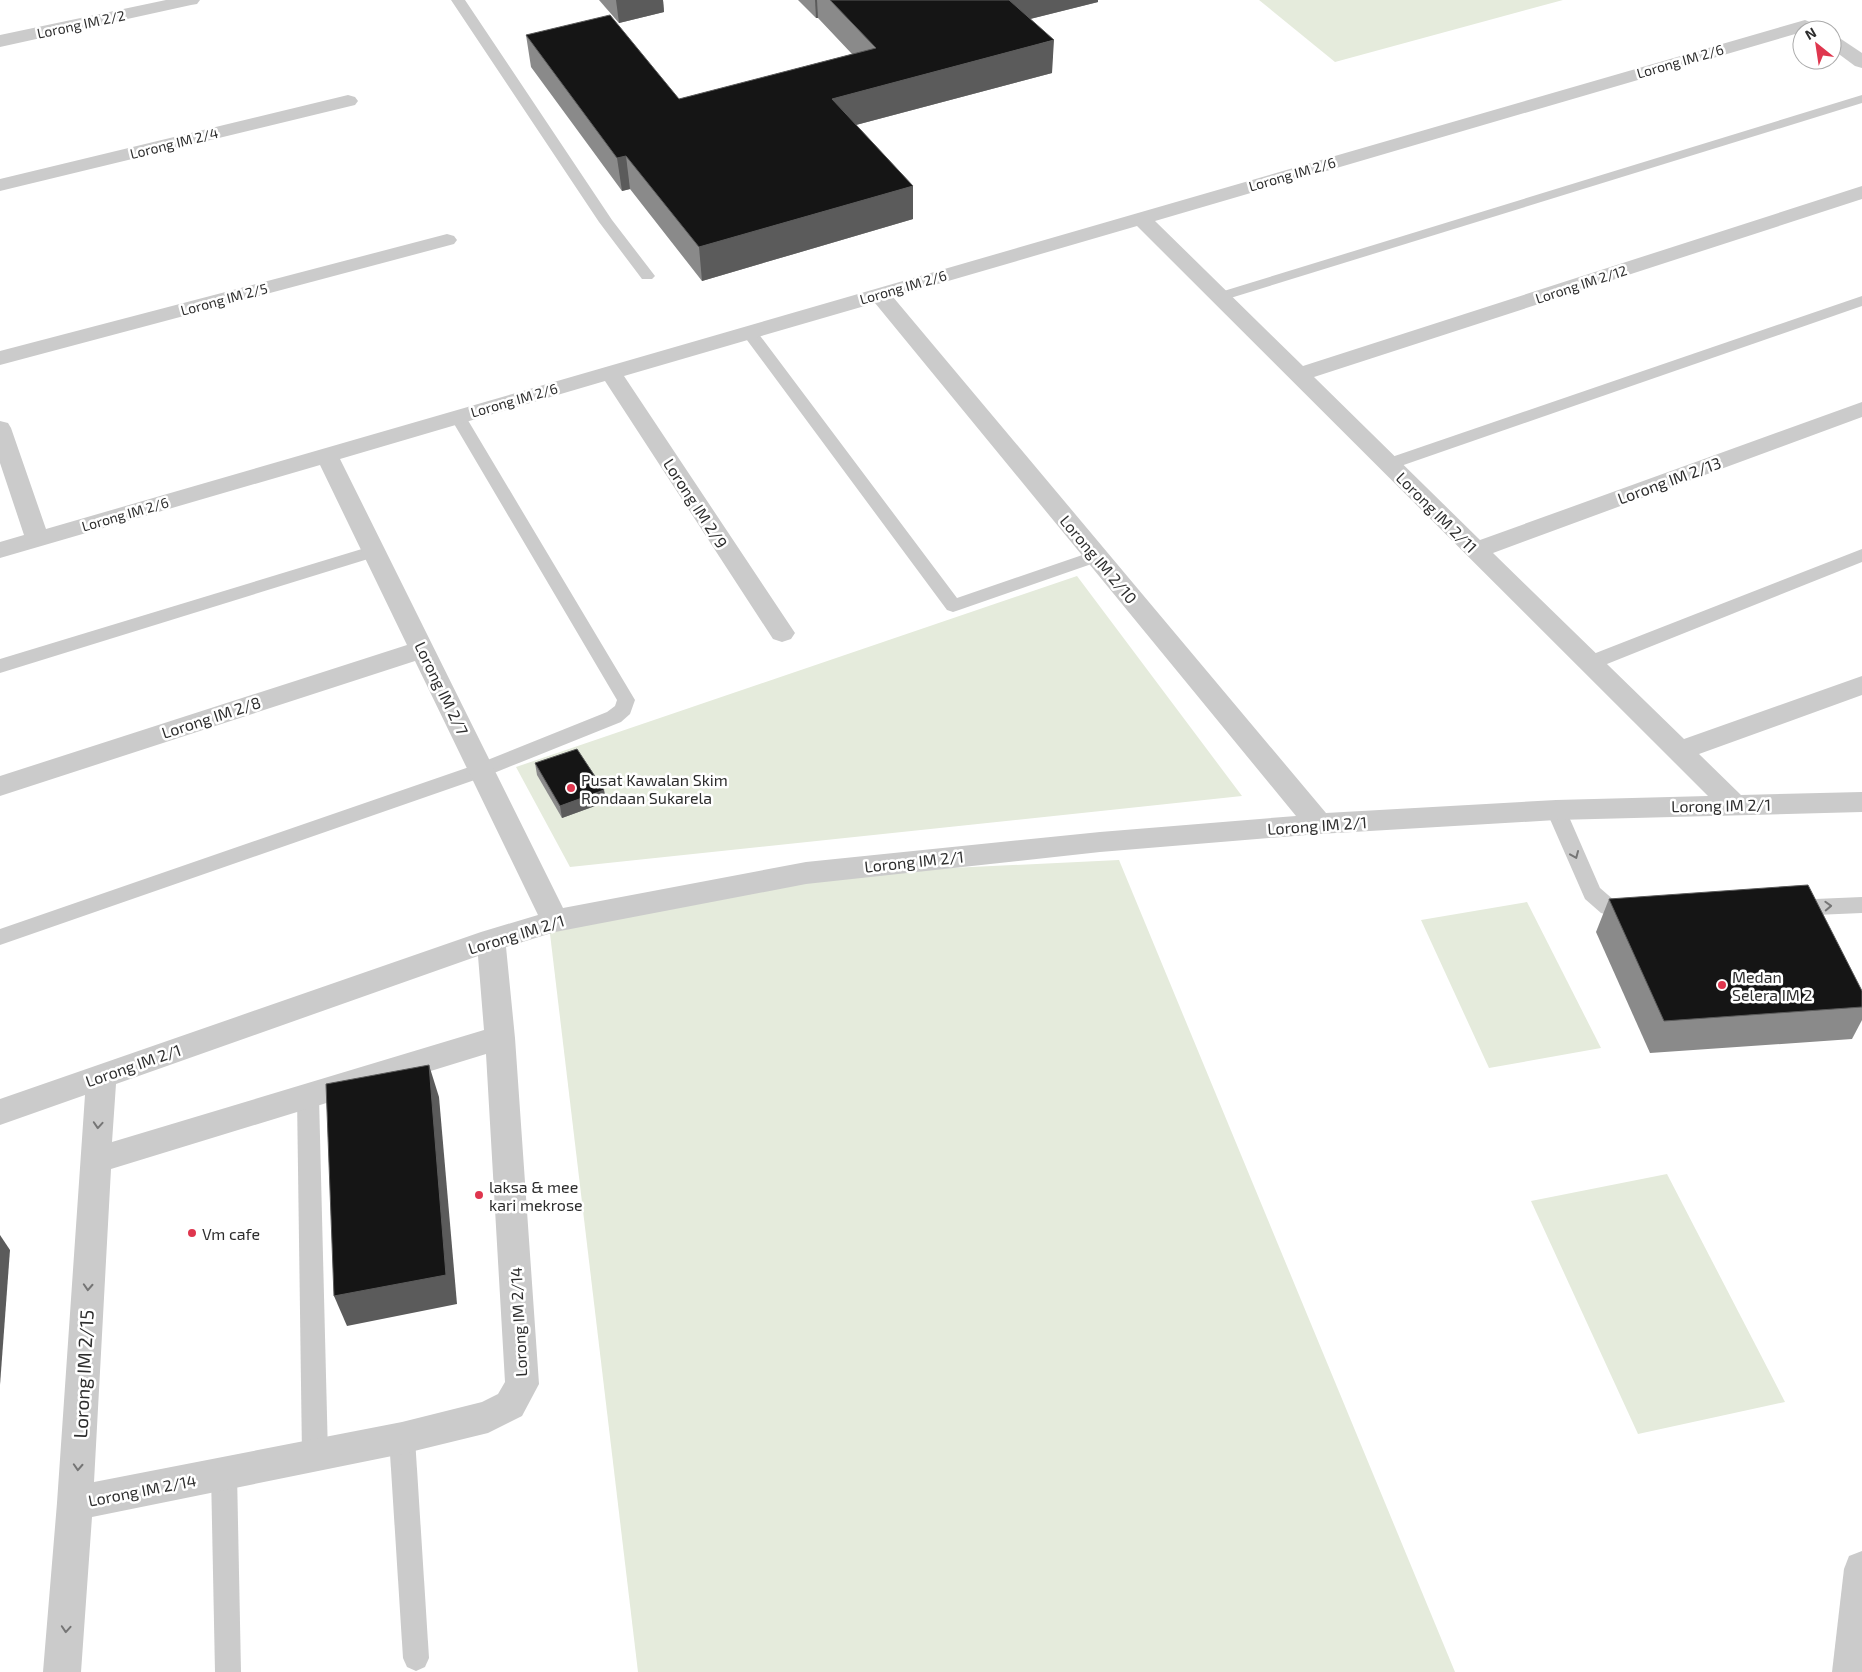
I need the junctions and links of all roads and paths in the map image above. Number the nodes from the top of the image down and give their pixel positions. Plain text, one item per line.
1 (191, 0) edge
2 (458, 0) edge
3 (1792, 32) edge
4 (0, 41) edge
5 (1842, 48) edge
6 (1862, 62) edge
7 (1862, 99) edge
8 (348, 101) dead end
9 (0, 185) edge
10 (1862, 192) edge
11 (1140, 218) junction
12 (447, 240) dead end
13 (647, 276) dead end
14 (880, 294) junction
15 (1219, 297) junction
16 (1862, 301) edge
17 (750, 332) junction
18 (0, 358) edge
19 (610, 372) junction
20 (1299, 375) junction
21 (1862, 409) edge
22 (458, 417) junction
23 (0, 428) edge
24 (327, 455) junction
25 (1389, 464) junction
26 (37, 539) junction
27 (0, 550) edge
28 (1476, 550) junction
29 (375, 551) junction
30 (1862, 555) edge
31 (1097, 556) junction
32 (782, 633) dead end
33 (423, 649) junction
34 (1590, 663) junction
35 (0, 666) edge
36 (1862, 685) edge
37 (1679, 751) junction
38 (482, 770) junction
39 (0, 786) edge
40 (1862, 802) edge
41 (1734, 805) junction
42 (1556, 810) junction
43 (1319, 824) junction
44 (1862, 905) edge
45 (1772, 908) edge
46 (1653, 913) edge
47 (555, 921) junction
48 (0, 937) edge
49 (491, 940) junction
50 (500, 1038) junction
51 (101, 1076) junction
52 (308, 1097) junction
53 (0, 1112) edge
54 (95, 1162) junction
55 (402, 1438) junction
56 (316, 1455) junction
57 (224, 1473) junction
58 (76, 1503) junction
59 (1862, 1569) edge
60 (416, 1658) dead end
61 (62, 1672) edge
62 (228, 1672) edge
63 (1851, 1672) edge

1 - 4 street, Lorong IM 2/2
2 - 13 lane
3 - 11 street, Lorong IM 2/6
5 - 6 street
7 - 15 lane
8 - 9 street, Lorong IM 2/4
10 - 20 street, Lorong IM 2/12
11 - 14 street, Lorong IM 2/6
11 - 15 street, Lorong IM 2/11
12 - 18 street, Lorong IM 2/5
14 - 17 street, Lorong IM 2/6
14 - 31 street, Lorong IM 2/10
15 - 20 street, Lorong IM 2/11
16 - 25 lane
17 - 19 street, Lorong IM 2/6
17 - 31 lane
19 - 22 street, Lorong IM 2/6
19 - 32 street, Lorong IM 2/9
20 - 25 street, Lorong IM 2/11
21 - 28 street, Lorong IM 2/13
22 - 24 street, Lorong IM 2/6
22 - 38 lane
23 - 26 street
24 - 26 street, Lorong IM 2/6
24 - 29 street, Lorong IM 2/7
25 - 28 street, Lorong IM 2/11
26 - 27 street, Lorong IM 2/6
28 - 34 street, Lorong IM 2/11
29 - 33 street, Lorong IM 2/7
29 - 35 lane
30 - 34 lane
31 - 43 street, Lorong IM 2/10
33 - 38 street, Lorong IM 2/7
33 - 39 street, Lorong IM 2/8
34 - 37 street, Lorong IM 2/11
36 - 37 street
37 - 41 street, Lorong IM 2/11
38 - 47 street, Lorong IM 2/7
38 - 48 lane
40 - 41 street, Lorong IM 2/1
41 - 42 street, Lorong IM 2/1
42 - 43 street, Lorong IM 2/1
42 -> 46 lane
43 - 47 street, Lorong IM 2/1
45 -> 44 lane
47 - 49 street, Lorong IM 2/1
49 - 50 street, Lorong IM 2/14
49 - 51 street, Lorong IM 2/1
50 - 52 street
50 - 55 street, Lorong IM 2/14
51 - 53 street, Lorong IM 2/1
51 -> 54 street, Lorong IM 2/15
52 - 54 street
52 - 56 lane
54 -> 58 street, Lorong IM 2/15
55 - 56 street, Lorong IM 2/14
55 - 60 lane
56 - 57 street, Lorong IM 2/14
57 - 58 street, Lorong IM 2/14
57 - 62 lane
58 -> 61 street, Lorong IM 2/15
59 - 63 street

